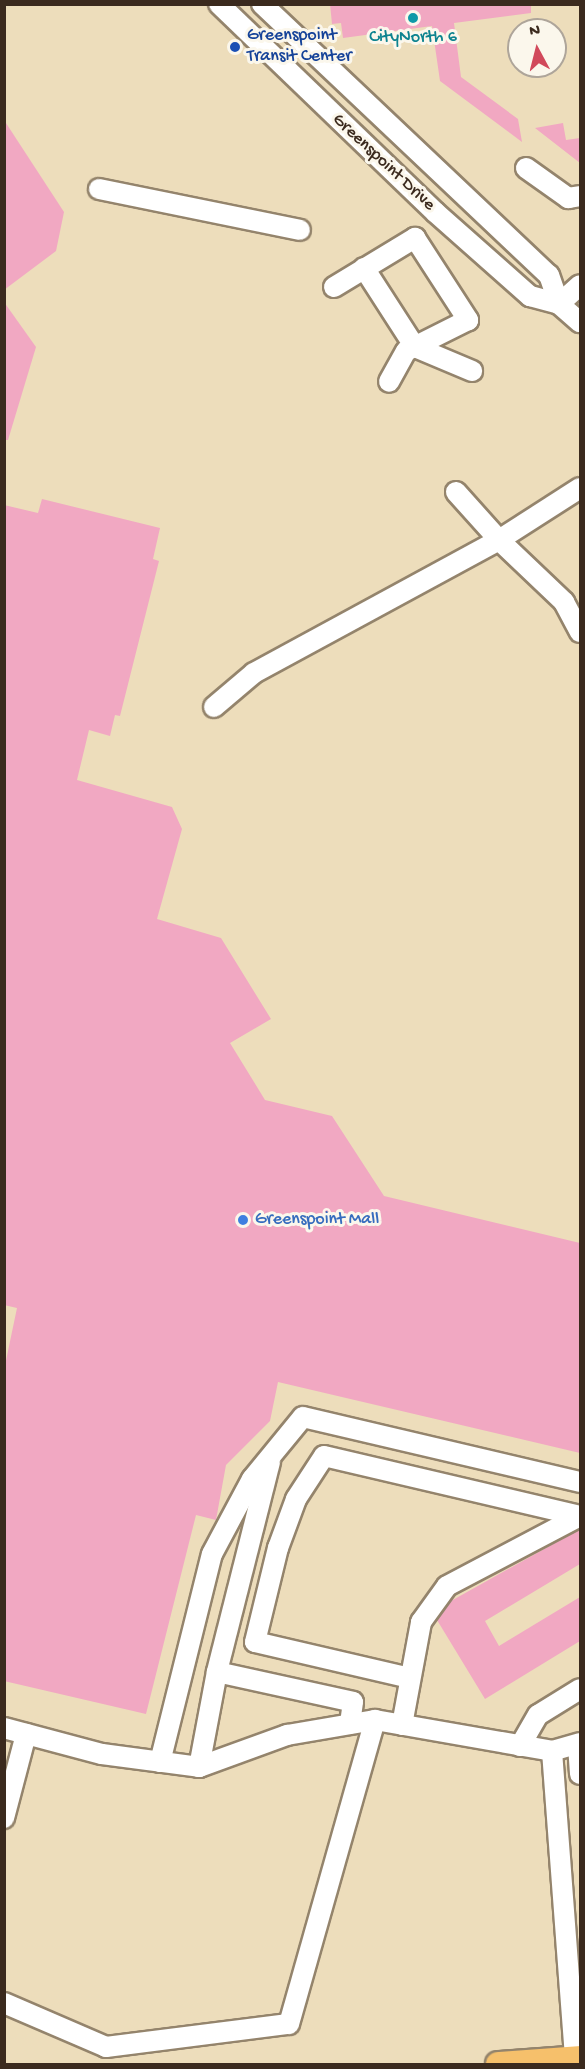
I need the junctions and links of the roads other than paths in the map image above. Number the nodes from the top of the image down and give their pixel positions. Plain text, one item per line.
1 (219, 4) edge
2 (262, 4) edge
3 (526, 168) dead end
4 (99, 189) dead end
5 (580, 196) edge
6 (300, 230) dead end
7 (364, 268) junction
8 (580, 285) edge
9 (334, 287) dead end
10 (559, 304) junction
11 (580, 322) edge
12 (415, 347) junction
13 (472, 371) dead end
14 (389, 382) dead end
15 (580, 488) edge
16 (456, 492) dead end
17 (499, 540) junction
18 (580, 632) edge
19 (214, 707) dead end
20 (272, 1455) junction
21 (580, 1482) edge
22 (580, 1516) edge
23 (217, 1672) junction
24 (410, 1678) junction
25 (580, 1689) edge
26 (375, 1720) junction
27 (350, 1724) junction
28 (402, 1725) junction
29 (4, 1728) edge
30 (26, 1734) junction
31 (579, 1744) edge
32 (520, 1746) junction
33 (552, 1751) junction
34 (160, 1762) junction
35 (199, 1767) junction
36 (580, 1774) edge
37 (4, 1818) edge
38 (4, 2003) edge
39 (578, 2059) edge
40 (498, 2064) edge

1 - 10 street, Greenspoint Drive
2 - 10 street, Greenspoint Drive
3 - 5 street
4 - 6 street
7 - 9 street
7 - 12 street
7 - 12 street
8 - 10 street
10 - 11 street, Greenspoint Drive
12 - 13 street
12 - 14 street
15 - 17 street
16 - 17 street
17 - 18 street
17 - 19 street
20 - 21 street
20 - 23 street
20 - 34 street
22 - 24 street
22 - 24 street
23 - 27 street
23 - 35 street
24 - 28 street
25 - 32 street
26 - 27 street
26 - 28 street
26 - 38 street
27 - 35 street
28 - 32 street
29 - 30 street
30 - 34 street
30 - 37 street
31 - 33 street
31 - 36 street
32 - 33 street
33 - 39 street
34 - 35 street
39 - 40 main road

